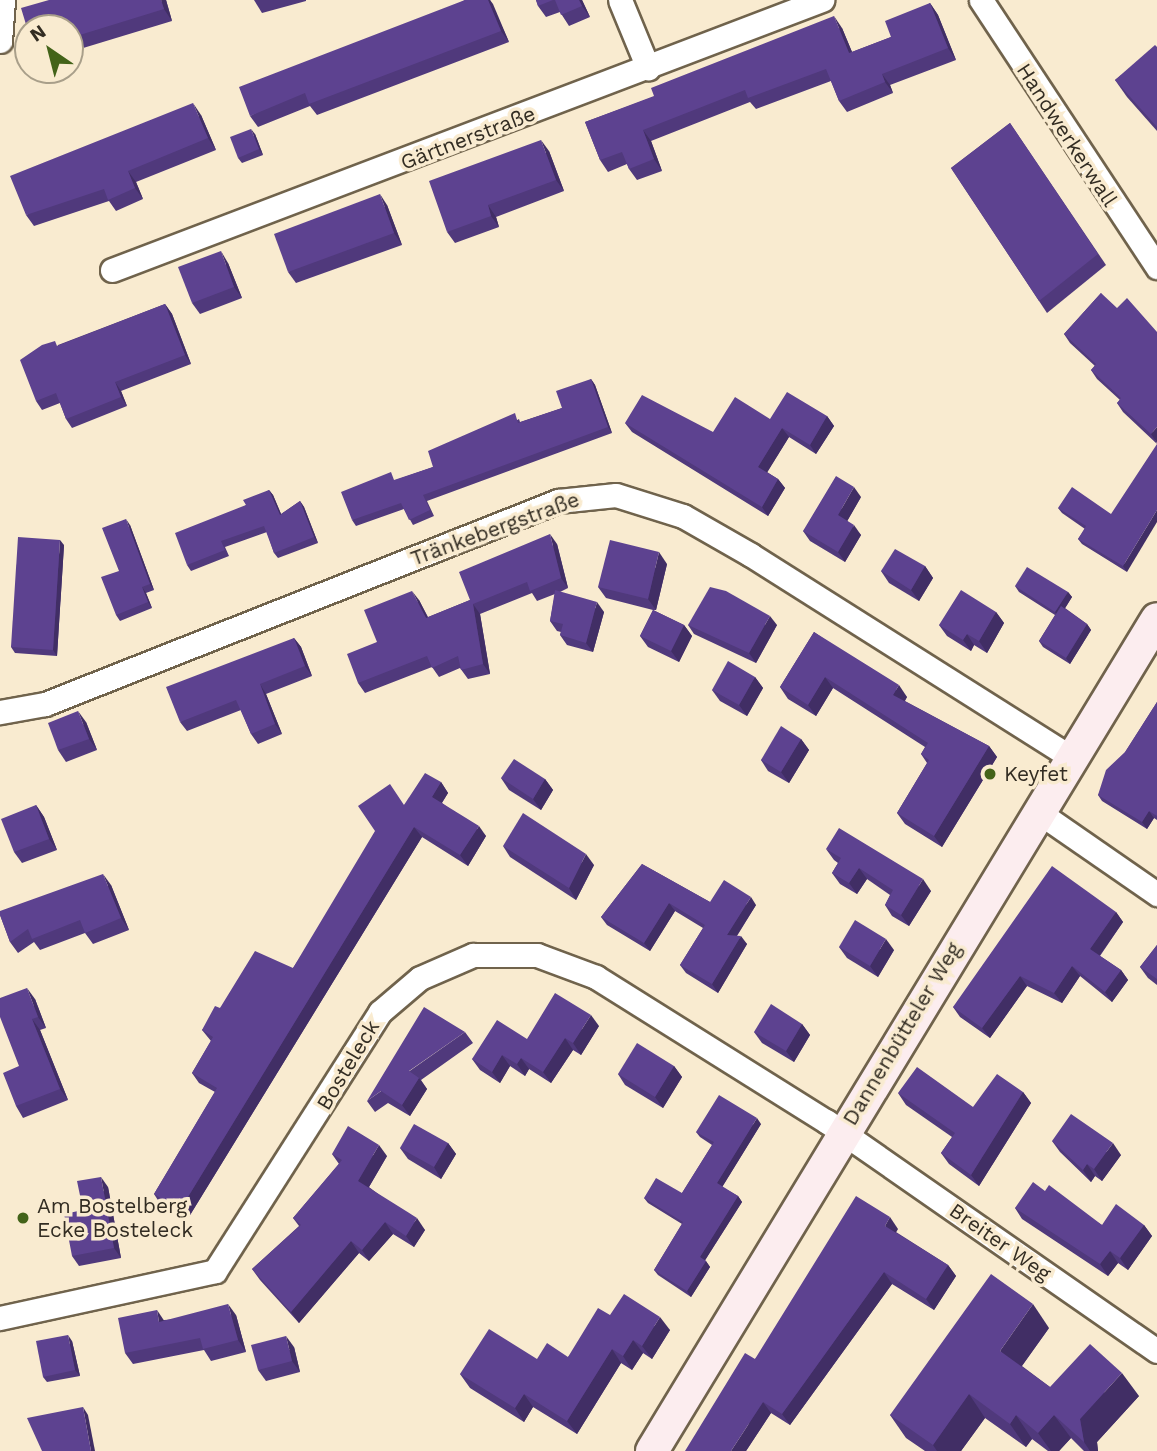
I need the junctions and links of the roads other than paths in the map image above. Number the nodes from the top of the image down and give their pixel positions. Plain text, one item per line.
1 (3, 0) edge
2 (620, 0) edge
3 (822, 0) edge
4 (981, 0) edge
5 (0, 41) edge
6 (648, 68) junction
7 (1157, 267) edge
8 (112, 270) dead end
9 (1157, 620) edge
10 (0, 712) edge
11 (1071, 757) junction
12 (1037, 811) junction
13 (1157, 894) edge
14 (843, 1132) junction
15 (0, 1318) edge
16 (1157, 1351) edge
17 (652, 1451) edge

1 - 5 street
2 - 6 street
3 - 6 street, Gärtnerstraße
4 - 7 street, Handwerkerwall
6 - 8 street, Gärtnerstraße
9 - 11 street, Dannenbütteler Weg
10 - 11 street, Tränkebergstraße
11 - 12 street, Dannenbütteler Weg
12 - 13 street
12 - 14 street, Dannenbütteler Weg
14 - 15 street, Bosteleck
14 - 16 street, Breiter Weg
14 - 17 street, Dannenbütteler Weg

